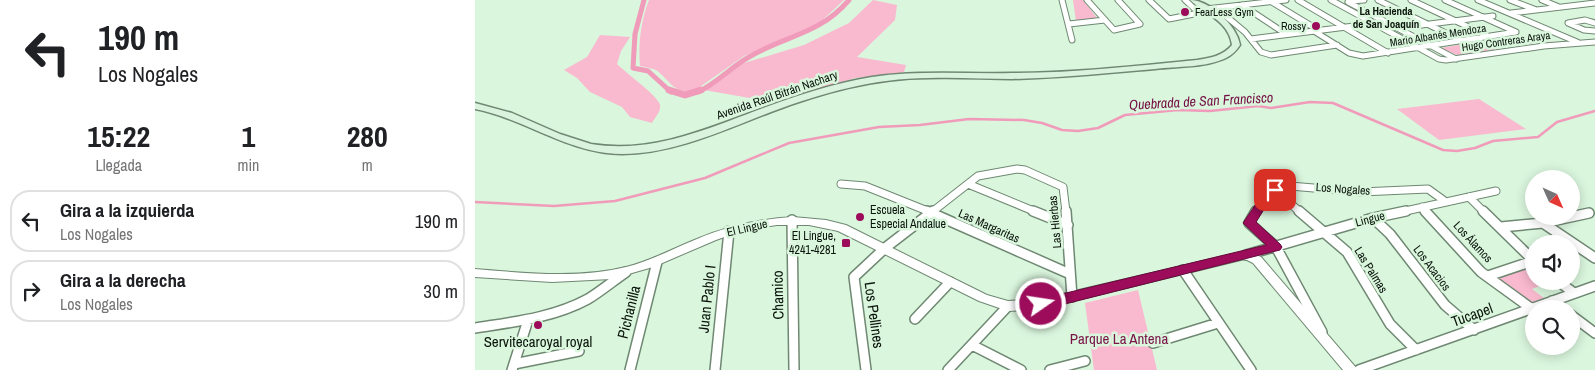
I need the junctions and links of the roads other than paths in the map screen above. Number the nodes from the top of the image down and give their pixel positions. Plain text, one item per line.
1 (1062, 0) edge
2 (1087, 0) edge
3 (1118, 0) edge
4 (1149, 0) edge
5 (1185, 0) edge
6 (1193, 0) edge
7 (1285, 0) edge
8 (1299, 0) edge
9 (1364, 0) edge
10 (1378, 0) edge
11 (1411, 0) edge
12 (1445, 0) edge
13 (1478, 0) edge
14 (1510, 0) edge
15 (1542, 0) edge
16 (1333, 1) edge
17 (1272, 2) junction
18 (1348, 2) junction
19 (1595, 3) edge
20 (1244, 6) junction
21 (1561, 7) junction
22 (1225, 9) junction
23 (1536, 10) junction
24 (1204, 11) junction
25 (1509, 13) junction
26 (1493, 16) dead end
27 (1483, 17) junction
28 (1105, 20) junction
29 (1455, 21) junction
30 (1387, 22) junction
31 (1372, 23) junction
32 (1595, 23) edge
33 (1069, 24) junction
34 (1427, 24) junction
35 (1344, 27) junction
36 (1399, 28) junction
37 (1316, 30) junction
38 (1384, 30) junction
39 (1595, 31) edge
40 (1286, 34) junction
41 (1490, 37) junction
42 (1251, 39) junction
43 (1072, 40) dead end
44 (1462, 41) junction
45 (1578, 42) junction
46 (1595, 42) edge
47 (1337, 45) junction
48 (1432, 46) junction
49 (1418, 48) junction
50 (1389, 53) junction
51 (1456, 59) junction
52 (475, 106) edge
53 (841, 184) dead end
54 (968, 184) junction
55 (1275, 190) junction
56 (1496, 191) dead end
57 (1469, 197) junction
58 (1446, 202) junction
59 (1422, 207) junction
60 (931, 213) junction
61 (1589, 213) dead end
62 (1580, 215) edge
63 (1373, 218) junction
64 (792, 220) junction
65 (1529, 225) edge
66 (1545, 225) edge
67 (1068, 226) junction
68 (1501, 227) junction
69 (729, 231) junction
70 (1323, 232) junction
71 (1276, 247) junction
72 (885, 248) junction
73 (1525, 252) edge
74 (1249, 256) junction
75 (1595, 258) edge
76 (657, 262) junction
77 (1525, 264) edge
78 (1183, 270) junction
79 (626, 272) junction
80 (475, 273) edge
81 (1070, 274) junction
82 (1488, 276) junction
83 (951, 282) junction
84 (1595, 286) edge
85 (1570, 290) edge
86 (1574, 293) junction
87 (1072, 297) junction
88 (1555, 300) edge
89 (1525, 304) edge
90 (1008, 306) junction
91 (1525, 312) edge
92 (915, 319) dead end
93 (528, 320) junction
94 (1580, 322) edge
95 (1218, 323) junction
96 (475, 328) edge
97 (1474, 330) junction
98 (1595, 333) edge
99 (1153, 342) dead end
100 (1329, 344) junction
101 (972, 345) junction
102 (1416, 350) junction
103 (579, 352) dead end
104 (1085, 361) dead end
105 (513, 367) edge
106 (1374, 368) edge
107 (630, 370) edge
108 (715, 370) edge
109 (794, 370) edge
110 (866, 370) edge
111 (949, 370) edge
112 (1021, 370) edge
113 (1050, 370) edge
114 (1251, 370) edge
115 (1351, 370) edge
116 (1359, 370) edge

1 - 33 street
2 - 28 street
3 - 28 street
4 - 24 street
5 - 24 main road, Avenida Raúl Bitrán Nachary
6 - 24 main road, Avenida Raúl Bitrán Nachary
7 - 17 street
8 - 35 street
9 - 18 street
10 - 34 street
11 - 29 street
12 - 27 street
13 - 25 street
14 - 23 street
15 - 21 street
16 - 18 street
16 - 31 street
17 - 20 street
17 - 37 street, Mario Albanés Mendoza
18 - 30 street, Hugo Contreras Araya
19 - 21 street
20 - 22 street
20 - 24 street
20 - 40 street
21 - 23 street
22 - 24 street
22 - 42 street
23 - 25 street
24 - 52 main road, Avenida Raúl Bitrán Nachary
25 - 45 street
26 - 27 street
27 - 29 street
27 - 41 street, Mario Albanés Mendoza
28 - 33 street
29 - 34 street
29 - 41 street
30 - 31 street
30 - 36 street, Hugo Contreras Araya
31 - 35 street
31 - 38 street
32 - 39 street
33 - 43 street
34 - 36 street
34 - 44 street
35 - 37 street
35 - 50 street
36 - 38 street
36 - 48 street, Hugo Contreras Araya
37 - 40 street
37 - 47 street, Mario Albanés Mendoza
38 - 49 street
40 - 42 street
41 - 44 street, Mario Albanés Mendoza
42 - 47 street
44 - 48 street, Mario Albanés Mendoza
45 - 46 street, Hugo Contreras Araya
45 - 51 street, Hugo Contreras Araya
47 - 50 street, Mario Albanés Mendoza
48 - 49 street, Mario Albanés Mendoza
48 - 51 street, Hugo Contreras Araya
49 - 50 street, Mario Albanés Mendoza
49 - 51 street
53 - 60 street, Las Margaritas
54 - 60 street
54 - 67 street
54 - 67 street, Las Hierbas
55 - 58 street, Los Nogales
55 - 70 street, Las Palmas
55 - 71 street
56 - 57 street, Lingue
57 - 58 street, Lingue
57 - 68 street
58 - 59 street, Lingue
59 - 63 street, Lingue
59 - 82 street, Los Álamos
60 - 72 street
60 - 81 street, Las Margaritas
61 - 62 street
63 - 70 street, Lingue
63 - 97 street, Los Acacios
64 - 69 street, El Lingue
64 - 72 street, El Lingue
64 - 109 street, Chamico
65 - 68 street
66 - 75 street
67 - 81 street, Las Hierbas
68 - 73 street
69 - 76 street, El Lingue
69 - 108 street, Juan Pablo I
70 - 71 street, Lingue
70 - 102 street, Las Palmas
71 - 74 street, Lingue
71 - 100 street
72 - 83 street, El Lingue
72 - 110 street, Los Pellines
74 - 78 street, Lingue
74 - 100 street
76 - 79 street, El Lingue
76 - 107 street, Pichanilla
77 - 82 street
78 - 87 street, Lingue
78 - 95 street
79 - 80 street, El Lingue
79 - 93 street
81 - 87 street, Las Hierbas
82 - 89 street, Los Álamos
83 - 90 street, El Lingue
83 - 92 street
84 - 86 street, Tucapel
85 - 86 street
86 - 88 street, Tucapel
87 - 90 street, Lingue
90 - 101 street
91 - 97 street, Tucapel
93 - 96 street
93 - 105 street
94 - 98 street
95 - 99 street
95 - 114 street
97 - 102 street, Tucapel
100 - 115 street
101 - 111 street
101 - 112 street
102 - 106 street, Tucapel
103 - 105 street
104 - 113 street
106 - 116 street, Tucapel

